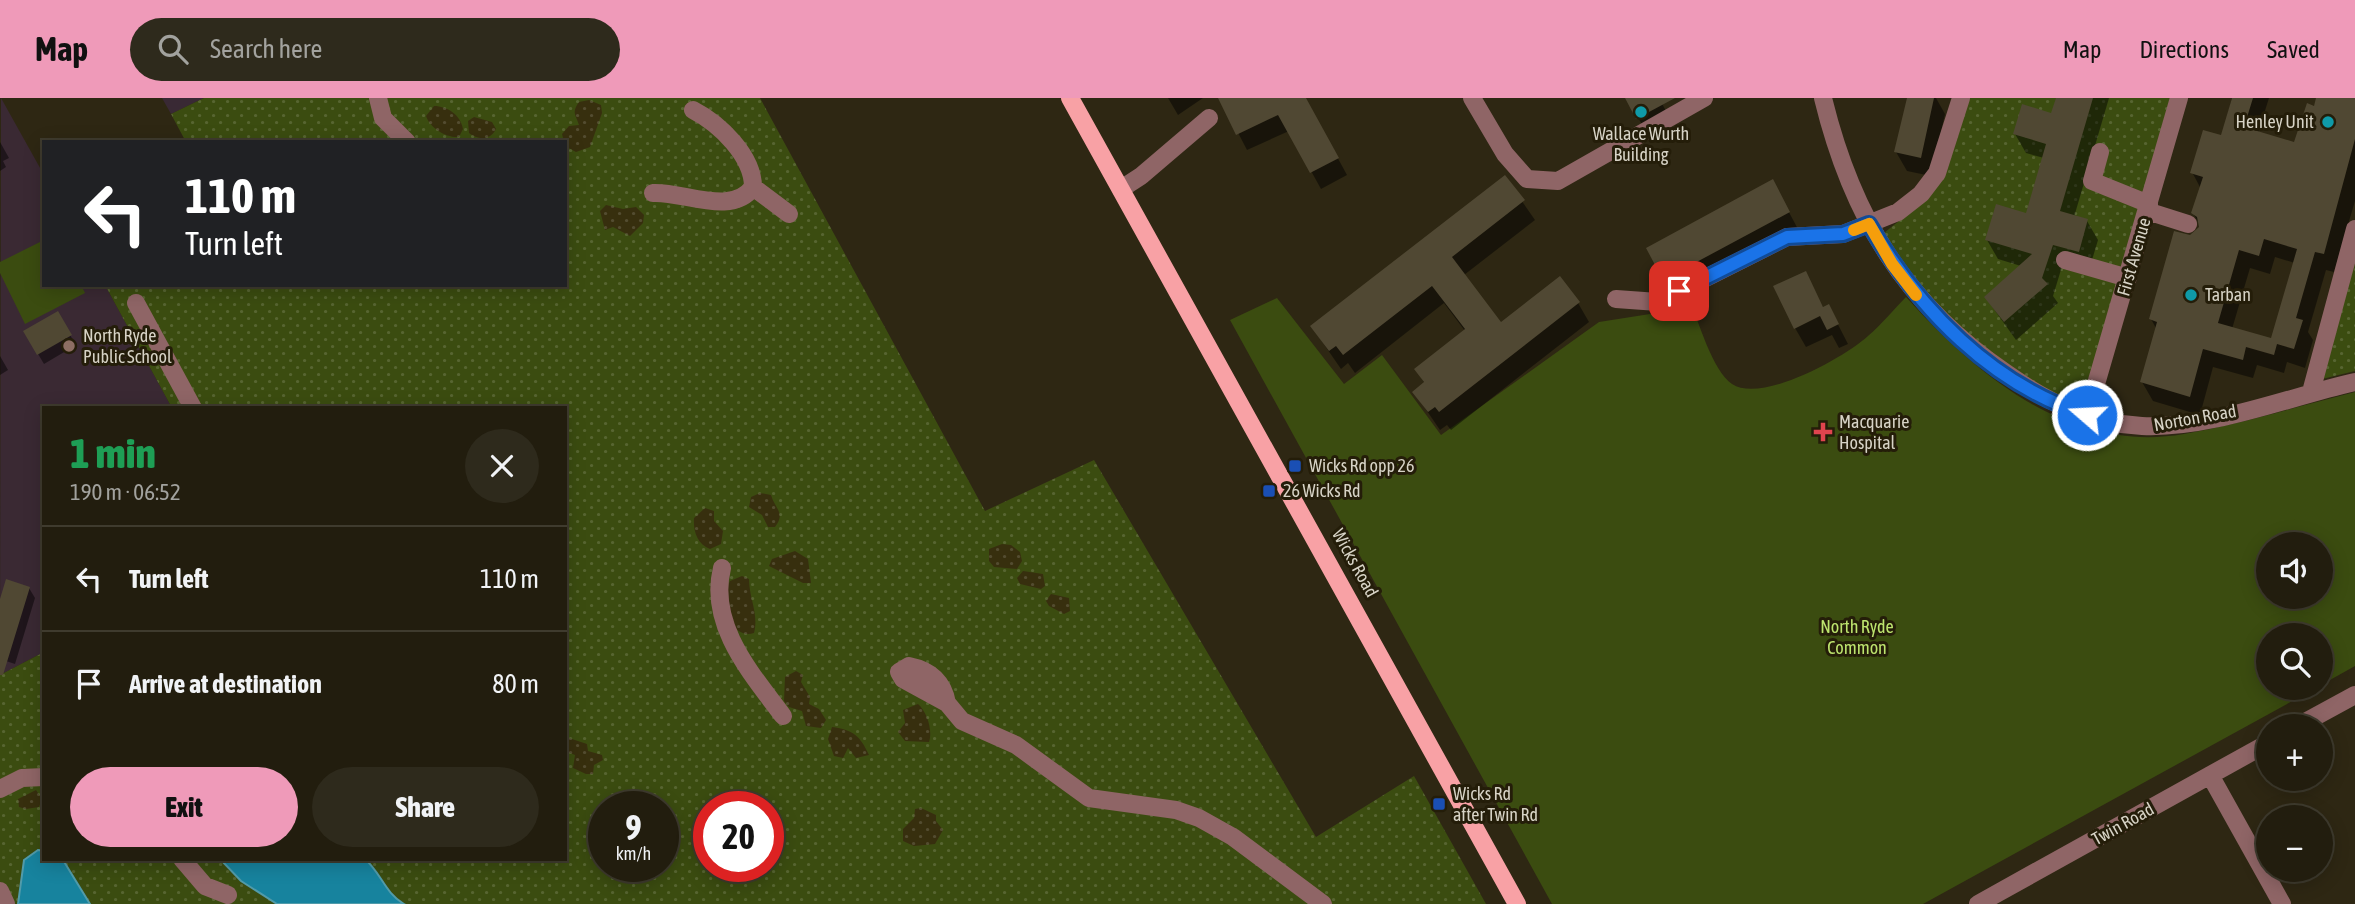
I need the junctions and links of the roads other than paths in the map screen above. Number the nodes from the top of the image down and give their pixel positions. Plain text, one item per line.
1 (378, 98) edge
2 (1070, 98) edge
3 (1472, 98) edge
4 (1704, 98) edge
5 (1823, 98) edge
6 (1961, 98) edge
7 (2179, 98) edge
8 (693, 110) dead end
9 (1209, 118) dead end
10 (405, 140) edge
11 (2100, 152) dead end
12 (753, 187) junction
13 (1121, 188) junction
14 (653, 192) dead end
15 (2148, 207) junction
16 (789, 214) dead end
17 (1869, 224) junction
18 (2188, 224) dead end
19 (2355, 229) edge
20 (2065, 260) dead end
21 (2128, 278) junction
22 (1616, 299) dead end
23 (136, 303) dead end
24 (2355, 382) edge
25 (2311, 392) junction
26 (192, 406) edge
27 (2087, 415) junction
28 (722, 568) dead end
29 (2355, 695) edge
30 (947, 703) dead end
31 (2320, 714) edge
32 (783, 716) dead end
33 (2256, 750) edge
34 (2210, 775) junction
35 (42, 777) edge
36 (0, 789) edge
37 (184, 861) edge
38 (0, 891) edge
39 (228, 895) dead end
40 (1989, 901) edge
41 (6, 904) edge
42 (1323, 904) edge
43 (1517, 904) edge
44 (2282, 904) edge

1 - 10 street
2 - 13 main road, Wicks Road
3 - 4 street
5 - 17 street, Norton Road
6 - 17 street
7 - 15 street, First Avenue
8 - 12 street
9 - 13 street
11 - 15 street
12 - 14 street
12 - 16 street
13 - 43 main road, Wicks Road
15 - 18 street
15 - 21 street, First Avenue
17 - 22 street
17 - 27 street, Norton Road
19 - 25 street
20 - 21 street
21 - 27 street, First Avenue
23 - 26 street
24 - 25 street, Norton Road
25 - 27 street, Norton Road
28 - 32 street
29 - 31 street
30 - 42 street
33 - 34 street, Twin Road
34 - 40 street, Twin Road
34 - 44 street
35 - 36 street
37 - 39 street
38 - 41 street

